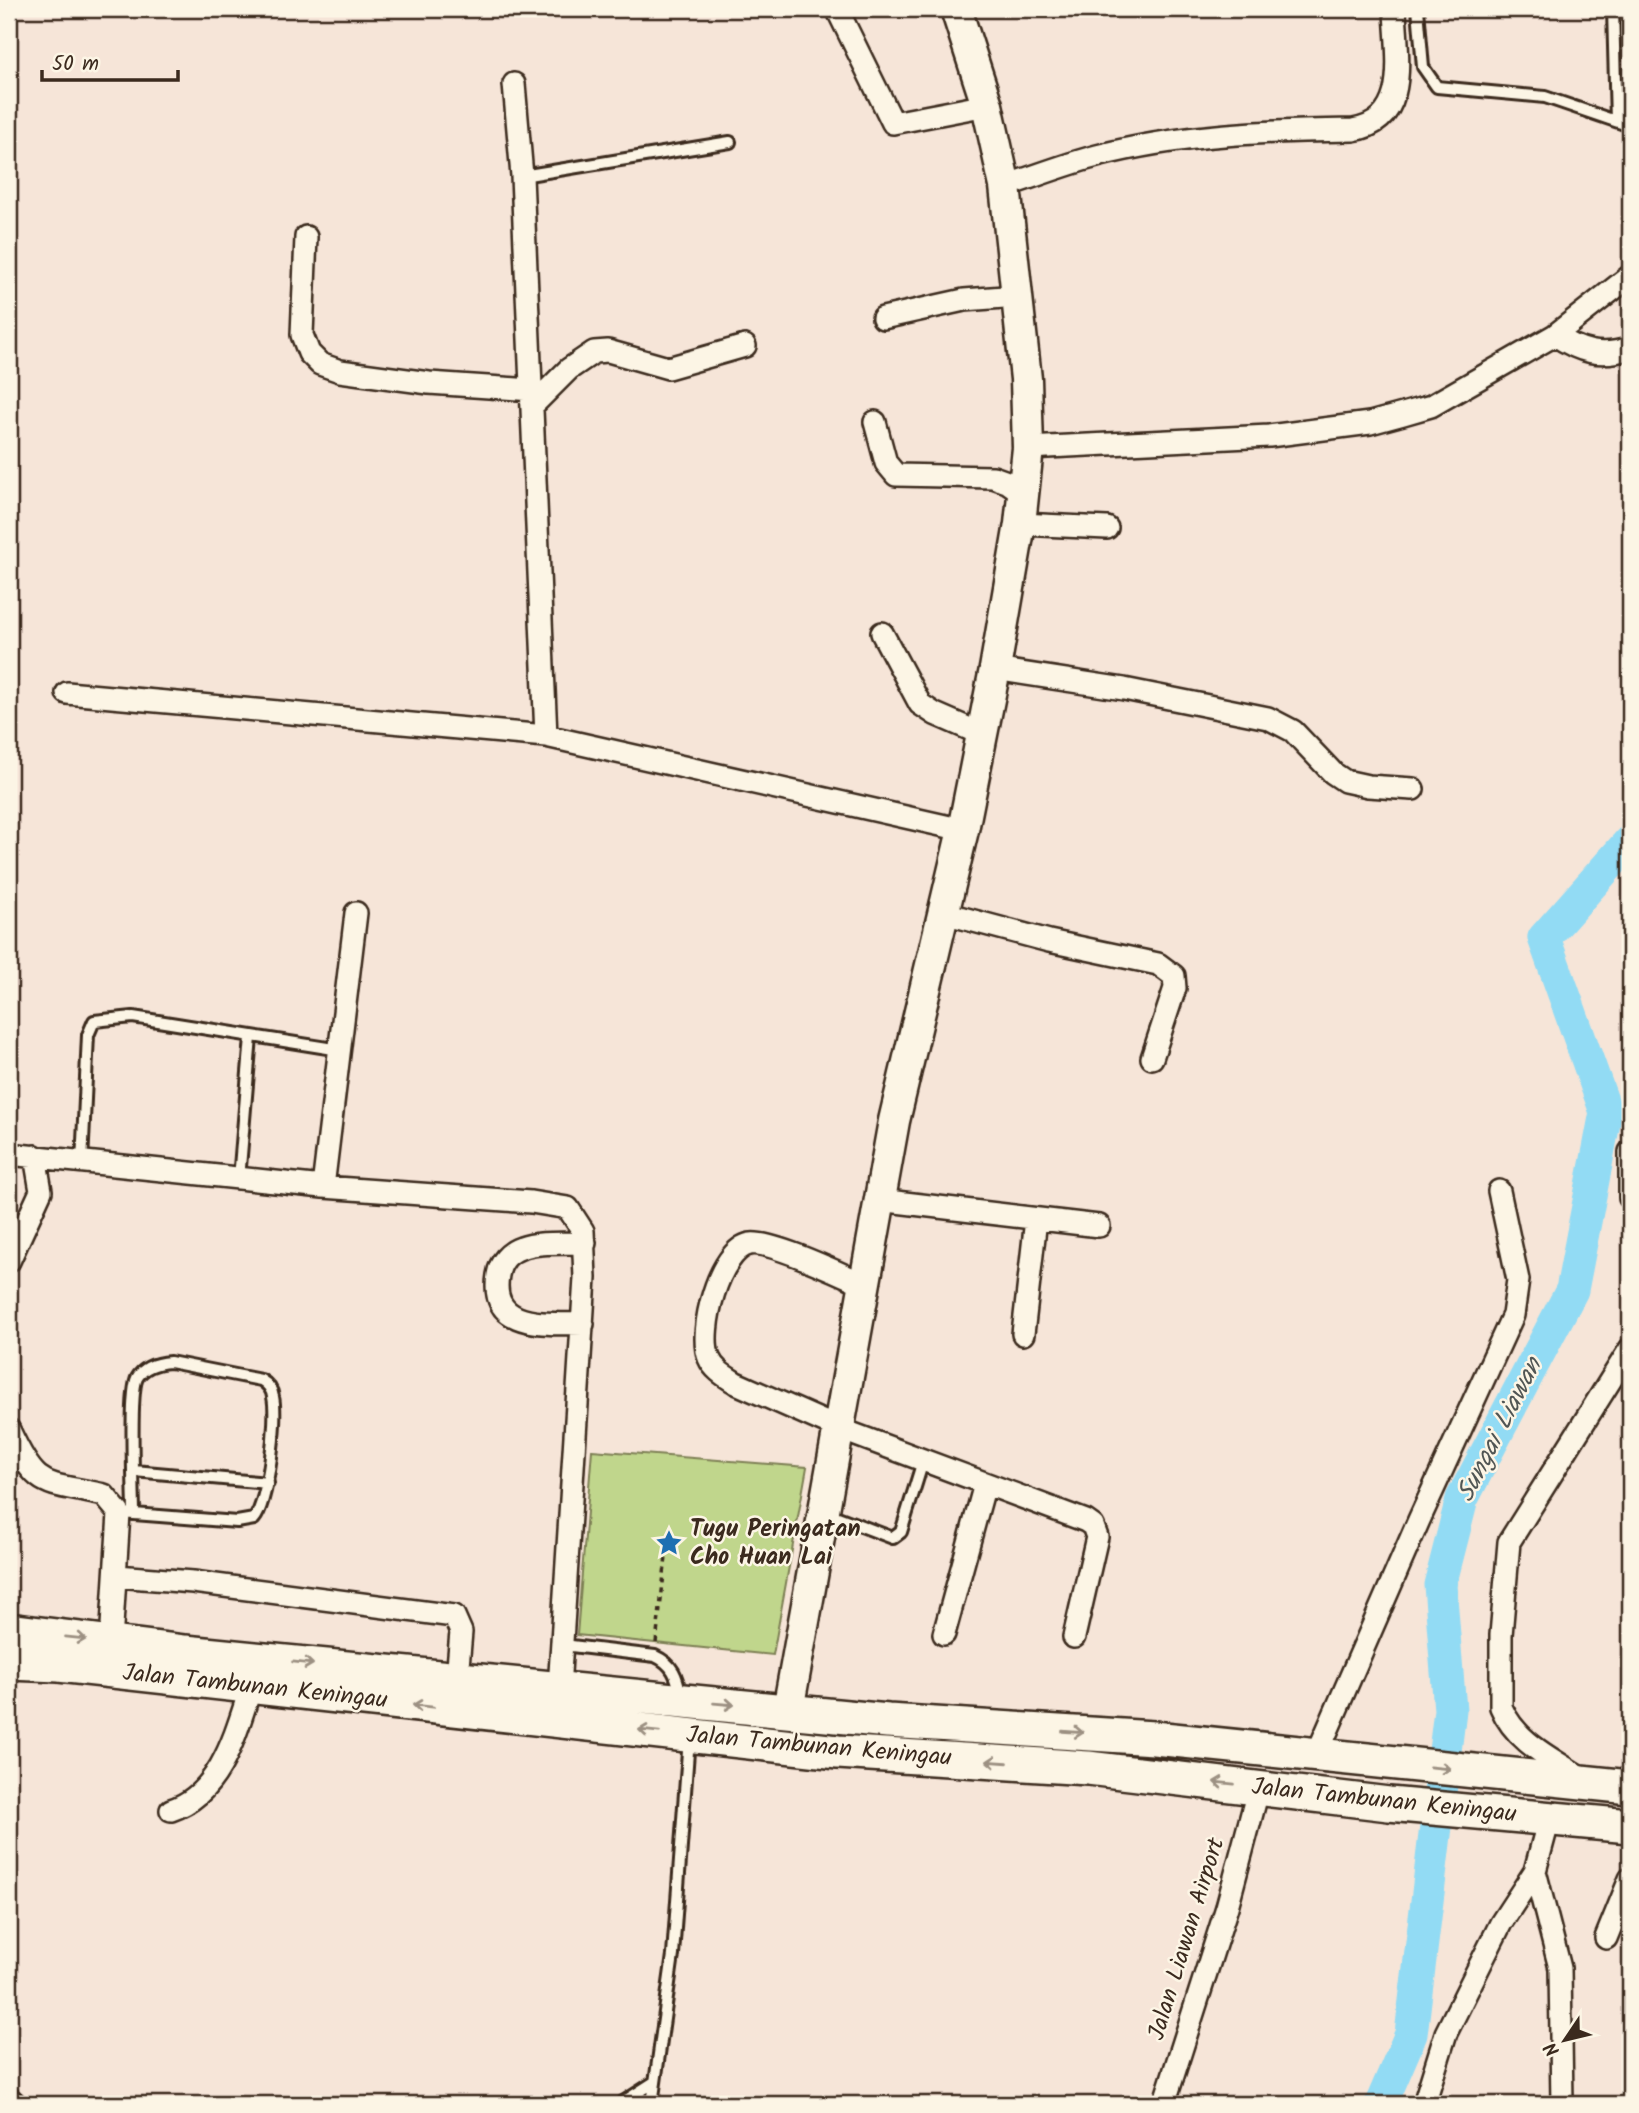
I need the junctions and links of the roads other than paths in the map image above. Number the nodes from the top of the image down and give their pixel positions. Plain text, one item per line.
1 (837, 9) edge
2 (956, 9) edge
3 (1395, 9) edge
4 (1418, 9) edge
5 (1614, 9) edge
6 (514, 84) dead end
7 (987, 105) junction
8 (1616, 121) junction
9 (1630, 126) edge
10 (730, 142) dead end
11 (522, 176) junction
12 (1005, 186) junction
13 (306, 237) dead end
14 (1630, 276) edge
15 (1018, 296) junction
16 (883, 318) dead end
17 (1555, 335) junction
18 (745, 346) dead end
19 (1630, 348) edge
20 (532, 398) junction
21 (875, 422) dead end
22 (1028, 448) junction
23 (1024, 494) junction
24 (1020, 524) junction
25 (1107, 528) dead end
26 (882, 633) dead end
27 (995, 669) junction
28 (67, 693) dead end
29 (981, 734) junction
30 (546, 736) junction
31 (1413, 789) dead end
32 (963, 831) junction
33 (356, 913) dead end
34 (944, 913) junction
35 (250, 1037) junction
36 (340, 1050) junction
37 (1152, 1058) dead end
38 (1630, 1152) edge
39 (9, 1154) edge
40 (35, 1156) junction
41 (82, 1163) junction
42 (239, 1179) junction
43 (323, 1187) junction
44 (1499, 1191) dead end
45 (1630, 1198) edge
46 (879, 1200) junction
47 (1036, 1219) junction
48 (1099, 1226) dead end
49 (585, 1243) junction
50 (9, 1261) edge
51 (867, 1285) junction
52 (583, 1324) junction
53 (1023, 1335) dead end
54 (1628, 1357) edge
55 (840, 1429) junction
56 (9, 1430) edge
57 (923, 1461) junction
58 (134, 1471) junction
59 (268, 1483) junction
60 (985, 1484) junction
61 (824, 1511) junction
62 (127, 1513) junction
63 (117, 1576) junction
64 (9, 1630) edge
65 (944, 1634) dead end
66 (1074, 1637) dead end
67 (111, 1642) junction
68 (563, 1646) junction
69 (9, 1663) edge
70 (457, 1678) junction
71 (251, 1687) junction
72 (559, 1689) junction
73 (681, 1700) junction
74 (789, 1710) junction
75 (689, 1735) junction
76 (1317, 1754) junction
77 (1588, 1782) junction
78 (1259, 1787) junction
79 (1629, 1787) edge
80 (171, 1810) dead end
81 (1549, 1819) junction
82 (1630, 1826) edge
83 (1535, 1871) junction
84 (1630, 1879) edge
85 (1606, 1938) dead end
86 (653, 2083) junction
87 (9, 2091) edge
88 (23, 2104) edge
89 (620, 2104) edge
90 (652, 2104) edge
91 (1164, 2104) edge
92 (1424, 2104) edge
93 (1562, 2104) edge

1 - 7 street
2 - 7 street
3 - 12 street
4 - 8 lane
5 - 8 lane
6 - 11 street
7 - 12 street
8 - 9 lane
10 - 11 lane
11 - 20 street
12 - 15 street
13 - 20 street
14 - 17 street
15 - 16 street
15 - 22 street
17 - 19 street
17 - 22 street
18 - 20 street
20 - 30 street
21 - 23 street
22 - 23 street
23 - 24 street
24 - 25 street
24 - 27 street
26 - 29 street
27 - 29 street
27 - 31 street
28 - 30 street
29 - 32 street
30 - 32 street
32 - 34 street
33 - 36 street
34 - 37 street
34 - 46 street
35 - 36 lane
35 - 41 lane
35 - 42 lane
36 - 43 street
38 - 45 street
39 - 40 street
40 - 41 street
40 - 50 street
41 - 42 street
42 - 43 street
43 - 49 street
44 - 76 street
46 - 47 street
46 - 51 street
47 - 48 street
47 - 53 street
49 - 52 street
49 - 52 street
51 - 55 street
51 - 55 street
52 - 68 street
54 - 77 street
55 - 57 street
55 - 61 street
56 - 62 street
57 - 60 street
57 - 61 lane
58 - 59 lane
58 - 59 lane
58 - 62 lane
59 - 62 lane
60 - 65 street
60 - 66 street
61 - 74 street
62 - 63 street
63 - 67 street
63 - 70 street
64 -> 67 main road, Jalan Tambunan Keningau
67 -> 70 main road, Jalan Tambunan Keningau
68 - 72 street
68 - 73 lane
69 - 71 main road, Jalan Tambunan Keningau
70 - 72 main road, Jalan Tambunan Keningau
75 -> 71 main road, Jalan Tambunan Keningau
71 - 80 street
72 - 73 main road, Jalan Tambunan Keningau
73 -> 74 main road, Jalan Tambunan Keningau
74 -> 76 main road, Jalan Tambunan Keningau
78 -> 75 main road, Jalan Tambunan Keningau
75 - 86 lane
76 -> 77 main road, Jalan Tambunan Keningau
77 - 79 main road, Jalan Tambunan Keningau
78 - 81 main road, Jalan Tambunan Keningau
78 - 91 street, Jalan Liawan Airport
81 - 82 main road, Jalan Tambunan Keningau
81 - 83 street
83 - 92 street
83 - 93 street
84 - 85 street
86 - 89 lane
86 - 90 lane
87 - 88 lane

